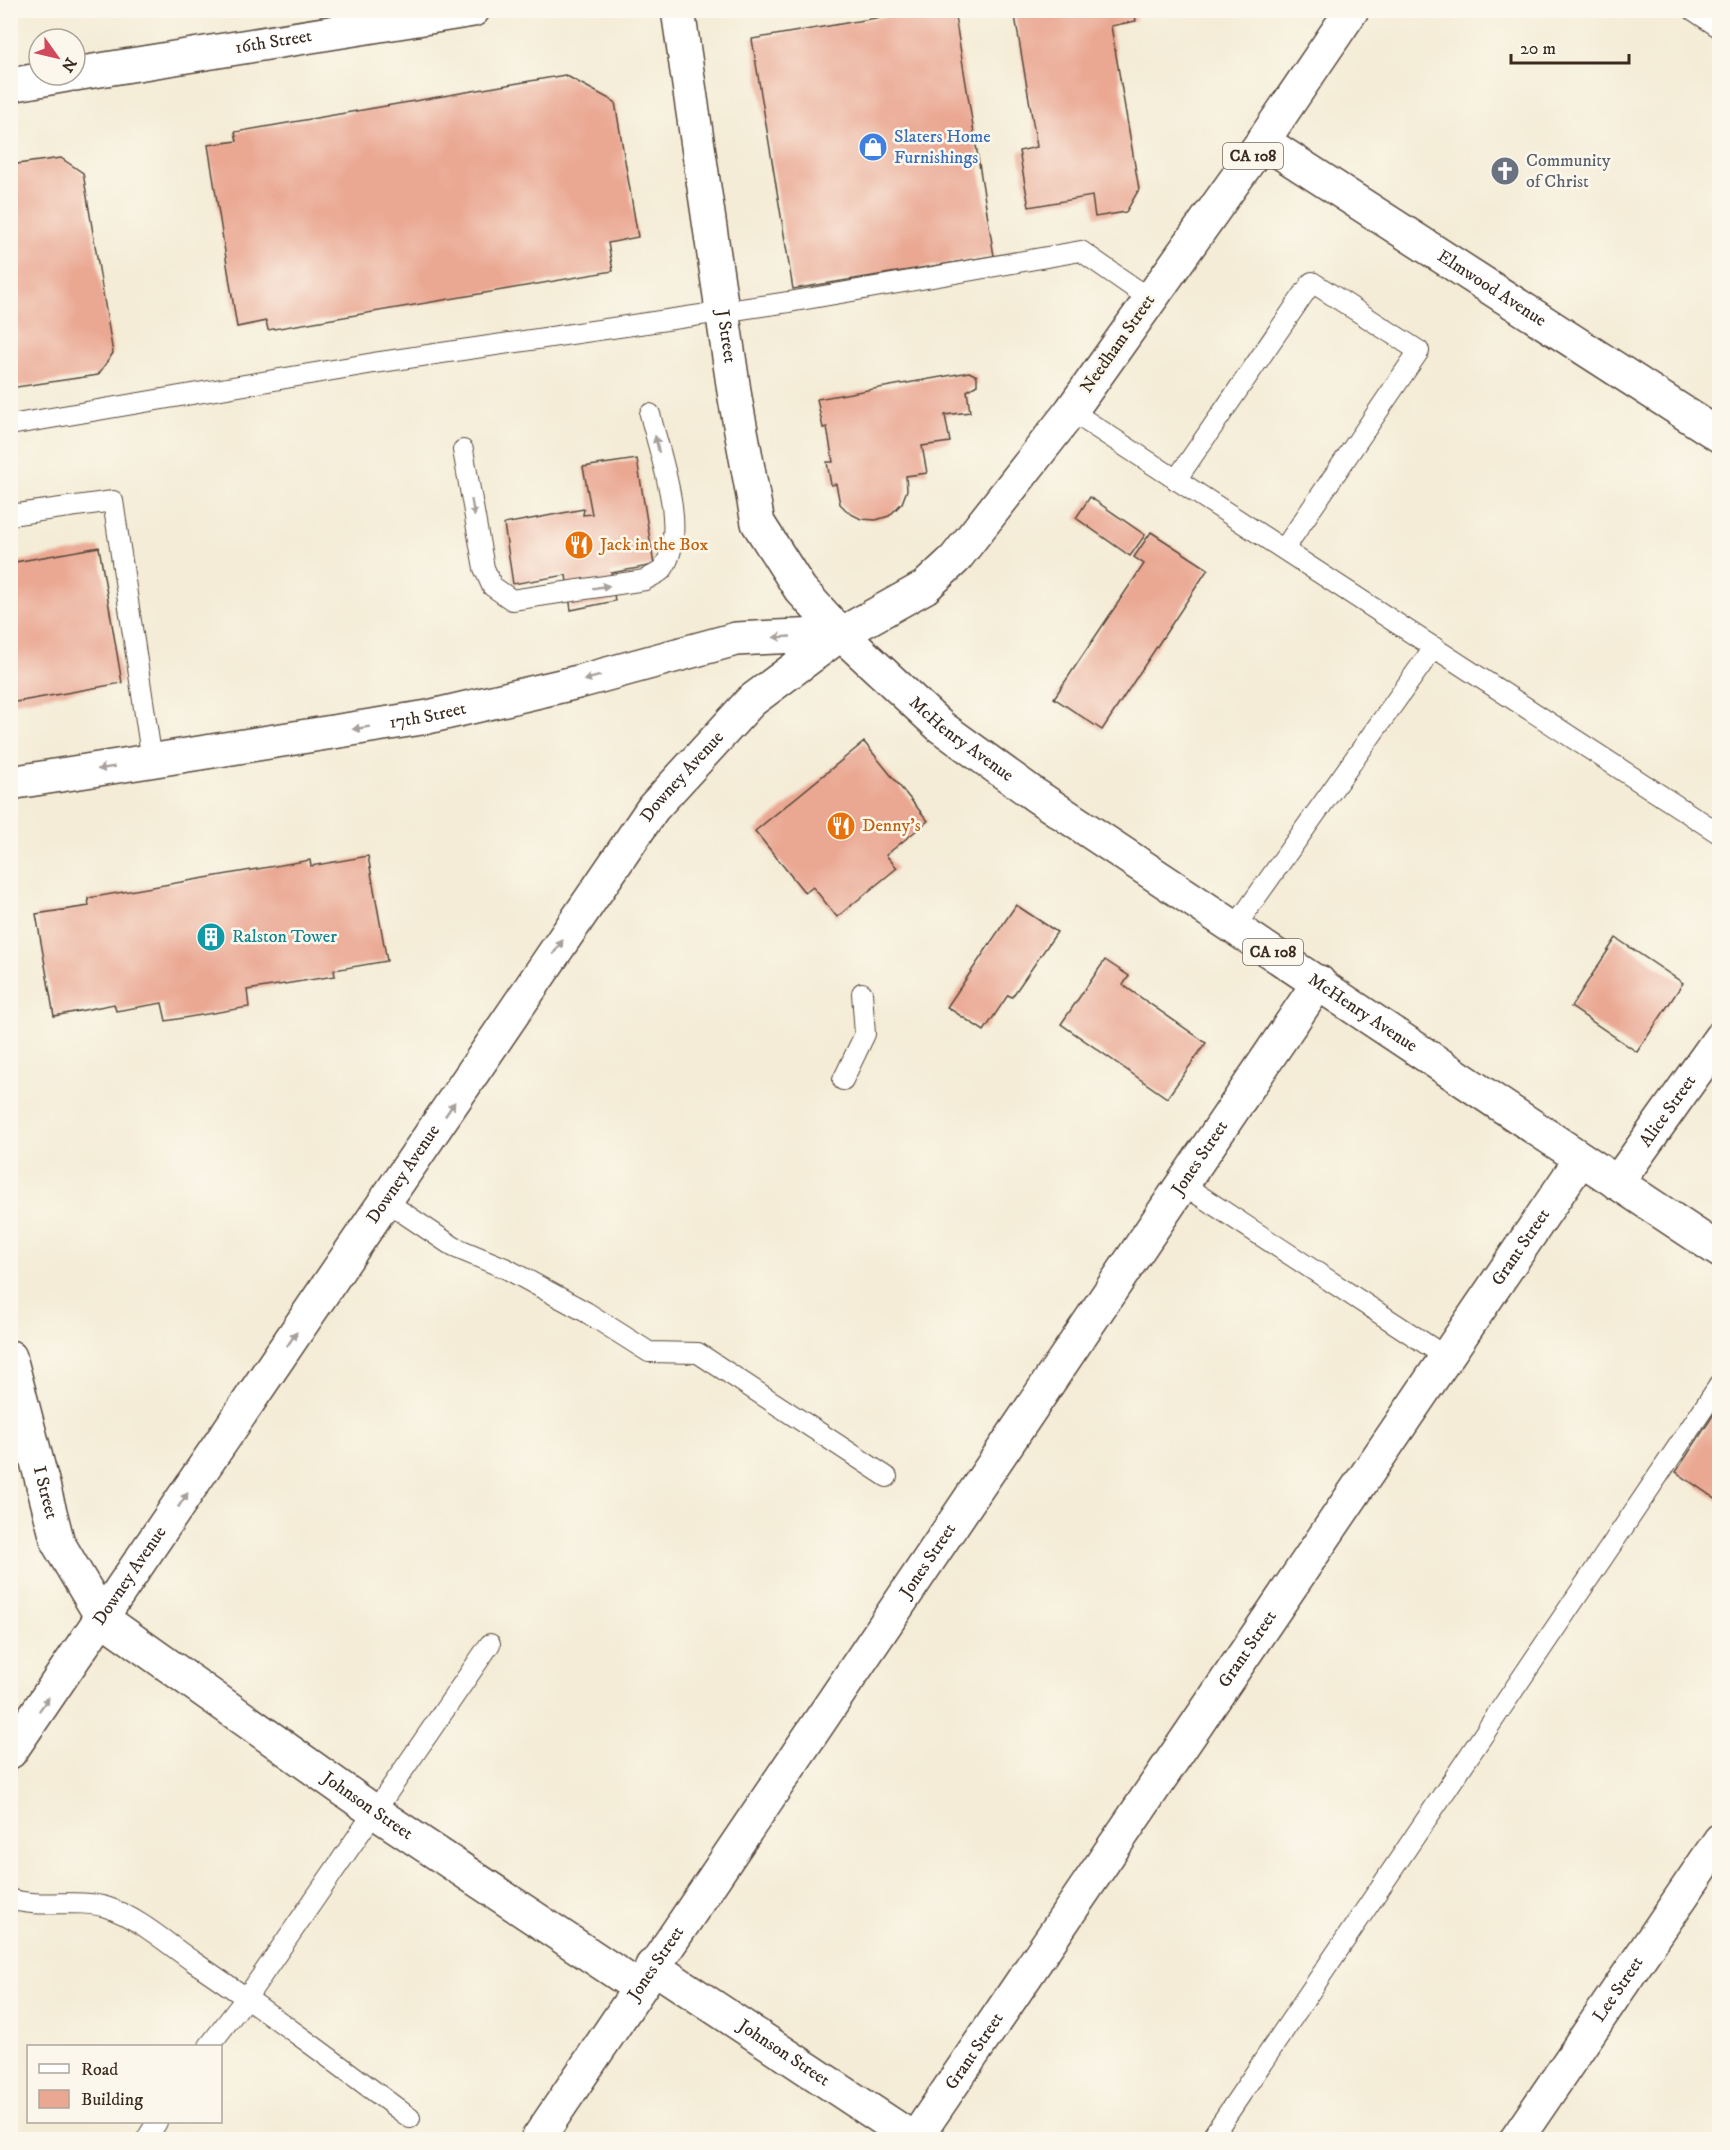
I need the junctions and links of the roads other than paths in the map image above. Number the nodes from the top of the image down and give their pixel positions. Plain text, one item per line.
1 (473, 10) edge
2 (678, 10) edge
3 (1352, 10) edge
4 (1693, 10) edge
5 (1719, 28) edge
6 (87, 72) edge
7 (27, 82) edge
8 (10, 85) edge
9 (1263, 141) junction
10 (1150, 299) junction
11 (723, 310) junction
12 (1071, 411) junction
13 (650, 414) dead end
14 (10, 425) edge
15 (1719, 436) edge
16 (463, 450) dead end
17 (1176, 480) junction
18 (10, 515) edge
19 (1284, 549) junction
20 (841, 634) junction
21 (1434, 647) junction
22 (152, 761) junction
23 (10, 783) edge
24 (1719, 834) edge
25 (1235, 927) junction
26 (1319, 982) junction
27 (862, 993) dead end
28 (1719, 1038) edge
29 (843, 1080) dead end
30 (1581, 1159) junction
31 (1617, 1183) junction
32 (1182, 1184) junction
33 (387, 1202) junction
34 (1719, 1251) edge
35 (10, 1357) edge
36 (1446, 1357) junction
37 (1719, 1384) edge
38 (887, 1477) dead end
39 (103, 1619) junction
40 (490, 1644) dead end
41 (10, 1752) edge
42 (375, 1812) junction
43 (1719, 1840) edge
44 (10, 1899) edge
45 (645, 1976) junction
46 (248, 1997) junction
47 (210, 2045) edge
48 (410, 2118) dead end
49 (156, 2123) edge
50 (146, 2139) edge
51 (537, 2139) edge
52 (915, 2139) edge
53 (1210, 2139) edge
54 (1516, 2139) edge

1 - 6 street, 16th Street
2 - 11 street, J Street
3 - 9 street, Needham Street / CA 108
4 - 5 lane
7 - 8 street
9 - 10 street, Needham Street / CA 108
9 - 15 street, Elmwood Avenue
10 - 11 lane
10 - 12 street, Needham Street / CA 108
11 - 14 lane
11 - 20 street, J Street
12 - 17 lane
12 - 20 street, Needham Street / CA 108
16 -> 13 lane
17 - 19 lane
17 - 19 lane
18 - 22 lane
19 - 21 lane
20 -> 22 street, 17th Street
20 - 25 street, McHenry Avenue / CA 108
33 -> 20 street, Downey Avenue
21 - 24 lane
21 - 25 lane
22 -> 23 street, 17th Street
25 - 26 street, McHenry Avenue / CA 108
26 - 30 street, McHenry Avenue / CA 108
26 - 32 street, Jones Street
27 - 29 lane
28 - 31 street, Alice Street
30 - 31 street, McHenry Avenue / CA 108
30 - 36 street, Grant Street
31 - 34 street, McHenry Avenue / CA 108
32 - 36 lane
32 - 45 street, Jones Street
33 - 38 lane
39 -> 33 street, Downey Avenue
35 - 39 street, I Street
36 - 52 street, Grant Street
37 - 53 lane
41 -> 39 street, Downey Avenue
39 - 42 street, Johnson Street
40 - 42 lane
42 - 45 street, Johnson Street
42 - 46 lane
43 - 54 street, Lee Street
44 - 46 lane
45 - 51 street, Jones Street
45 - 52 street, Johnson Street
46 - 47 lane
46 - 48 lane
49 - 50 lane

